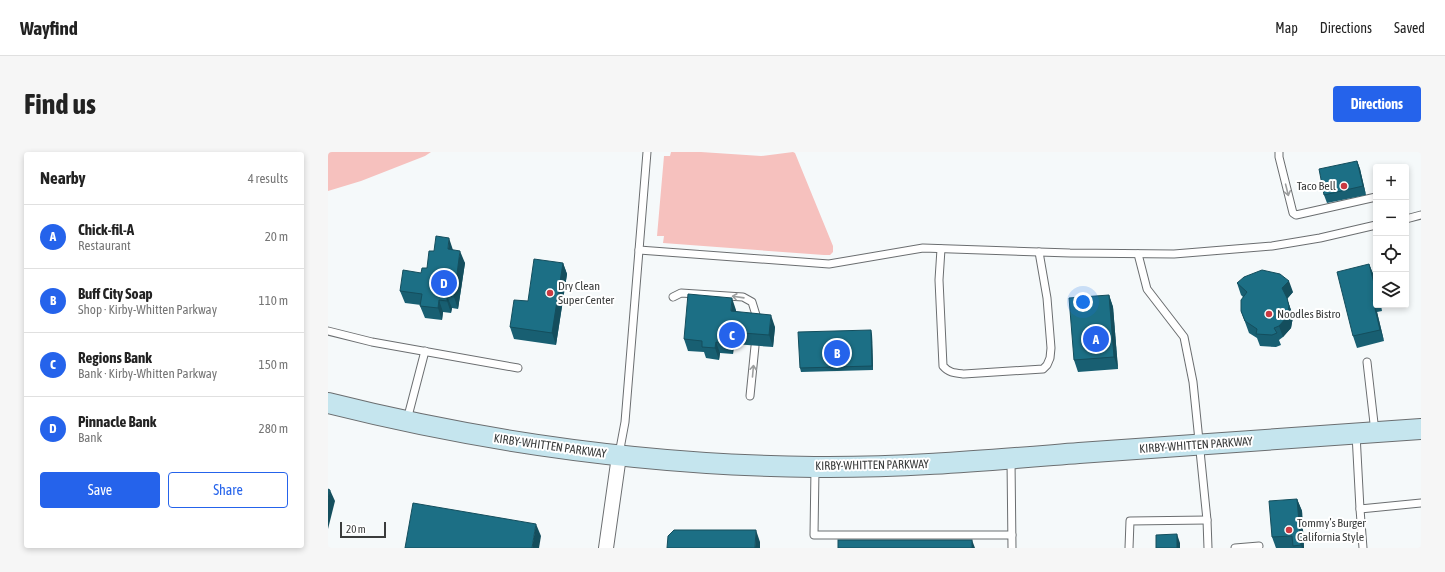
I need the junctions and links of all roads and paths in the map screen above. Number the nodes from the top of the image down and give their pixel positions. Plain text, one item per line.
1 (647, 152) edge
2 (1279, 152) edge
3 (1373, 198) edge
4 (1421, 215) edge
5 (1409, 217) edge
6 (1373, 226) edge
7 (941, 249) junction
8 (640, 250) junction
9 (1039, 252) junction
10 (1138, 254) junction
11 (672, 297) dead end
12 (756, 325) edge
13 (328, 332) edge
14 (755, 346) dead end
15 (425, 351) junction
16 (1367, 362) dead end
17 (518, 368) dead end
18 (750, 396) dead end
19 (328, 404) edge
20 (406, 423) junction
21 (1421, 429) edge
22 (1376, 432) junction
23 (1356, 433) junction
24 (1200, 444) junction
25 (618, 456) junction
26 (1011, 458) junction
27 (815, 467) junction
28 (1421, 503) edge
29 (1360, 509) junction
30 (1207, 520) junction
31 (1012, 534) junction
32 (1259, 546) dead end
33 (606, 548) edge
34 (1012, 548) edge
35 (1129, 548) edge
36 (1208, 548) edge
37 (1234, 548) edge
38 (1363, 548) edge

1 - 8 lane
2 -> 3 lane
4 - 5 lane
6 - 10 lane
7 - 8 lane
7 - 9 lane
7 - 9 lane
8 - 25 lane
9 - 10 lane
10 - 24 lane
12 -> 11 lane
13 - 15 lane
18 -> 14 lane
15 - 17 lane
15 - 20 lane
16 - 22 lane
19 - 20 main road, KIRBY-WHITTEN PARKWAY
20 - 25 main road, KIRBY-WHITTEN PARKWAY
21 - 22 main road, KIRBY-WHITTEN PARKWAY
22 - 23 main road, KIRBY-WHITTEN PARKWAY
23 - 24 main road, KIRBY-WHITTEN PARKWAY
23 - 29 lane
24 - 26 main road, KIRBY-WHITTEN PARKWAY
24 - 30 lane
25 - 27 main road, KIRBY-WHITTEN PARKWAY
25 - 33 street
26 - 27 main road, KIRBY-WHITTEN PARKWAY
26 - 31 lane
27 - 31 lane
28 - 29 lane
29 - 38 lane
30 - 35 lane
30 - 36 lane
31 - 34 lane
32 - 37 lane

